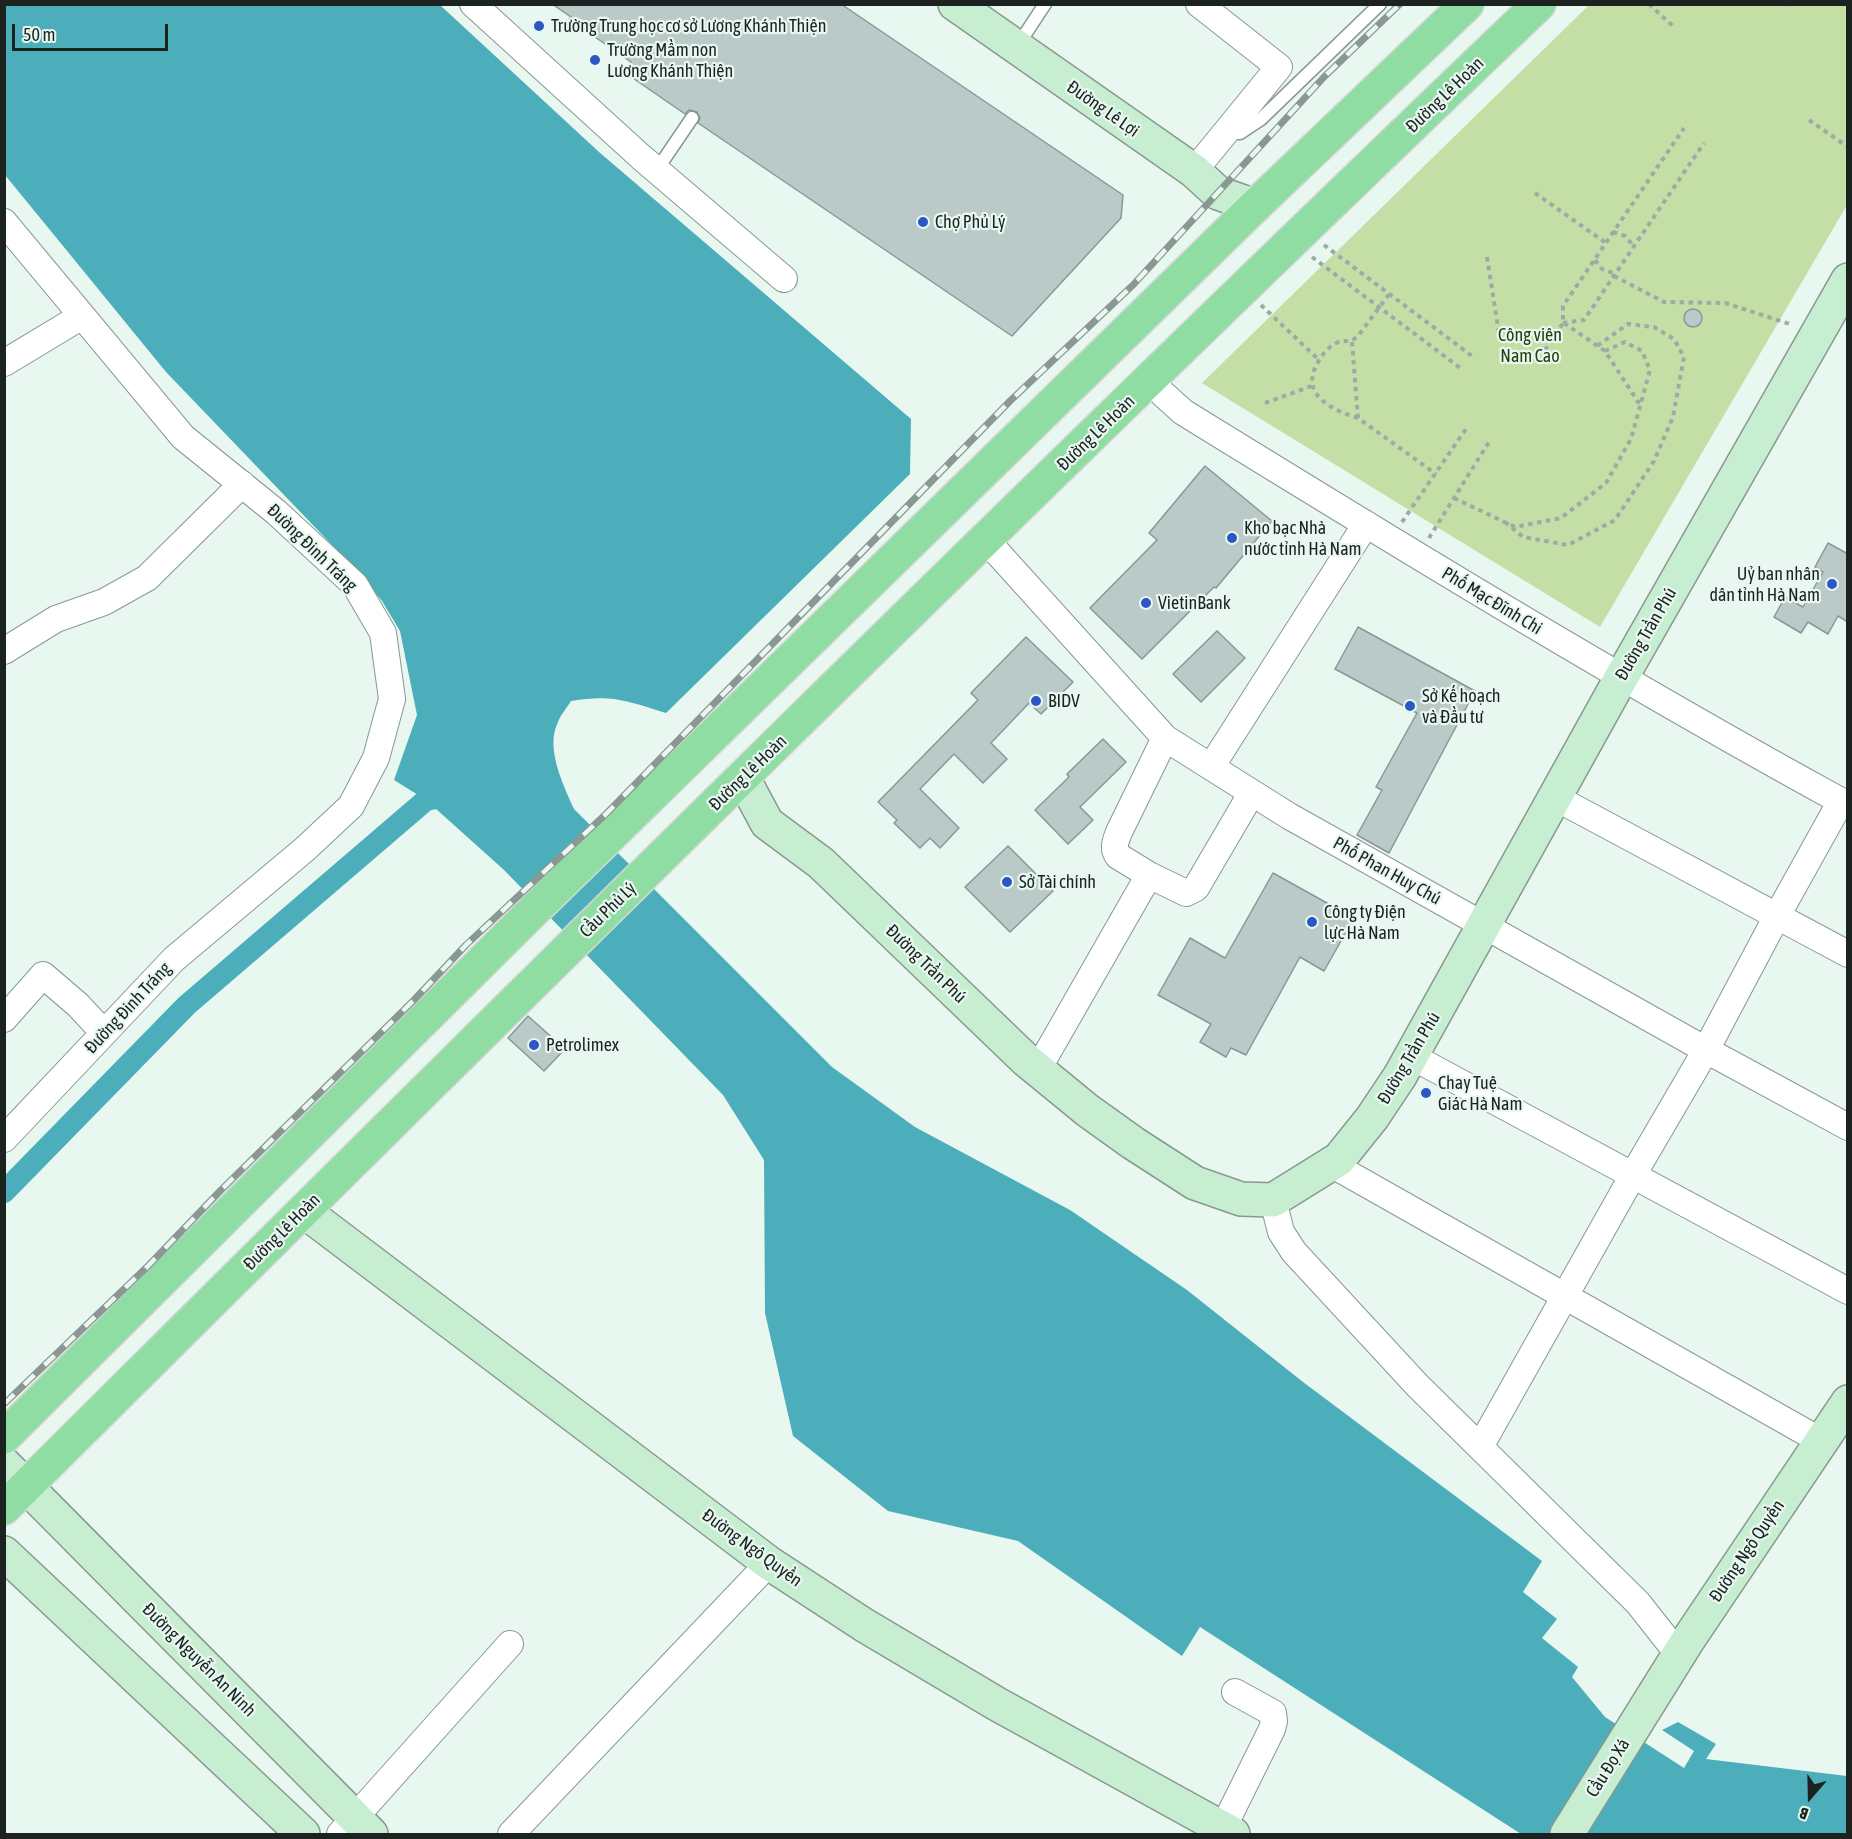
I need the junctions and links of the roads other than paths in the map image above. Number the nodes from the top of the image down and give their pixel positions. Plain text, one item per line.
1 (473, 4) edge
2 (955, 4) edge
3 (1046, 4) edge
4 (1199, 4) edge
5 (1380, 4) edge
6 (1467, 4) edge
7 (1539, 4) edge
8 (1016, 49) junction
9 (692, 118) dead end
10 (1226, 132) junction
11 (656, 171) junction
12 (1194, 171) junction
13 (1255, 206) junction
14 (4, 222) edge
15 (1297, 235) junction
16 (783, 279) dead end
17 (1848, 280) edge
18 (82, 316) junction
19 (4, 363) edge
20 (1150, 379) junction
21 (242, 484) junction
22 (1366, 524) junction
23 (986, 540) junction
24 (4, 651) edge
25 (1621, 678) junction
26 (1165, 738) junction
27 (708, 741) junction
28 (1211, 768) junction
29 (743, 778) junction
30 (1251, 794) junction
31 (1556, 798) junction
32 (1844, 803) edge
33 (655, 864) joint
34 (1149, 875) junction
35 (1777, 916) junction
36 (1485, 926) junction
37 (1848, 954) edge
38 (560, 956) joint
39 (4, 1019) edge
40 (104, 1033) junction
41 (1706, 1050) junction
42 (1411, 1056) junction
43 (1038, 1069) junction
44 (1848, 1126) edge
45 (4, 1139) edge
46 (1331, 1164) junction
47 (1633, 1175) junction
48 (1273, 1200) junction
49 (304, 1210) junction
50 (1848, 1291) edge
51 (1565, 1296) junction
52 (1848, 1402) edge
53 (4, 1437) edge
54 (1821, 1441) junction
55 (1480, 1448) junction
56 (16, 1475) edge
57 (4, 1508) edge
58 (4, 1553) edge
59 (769, 1563) junction
60 (510, 1644) dead end
61 (1679, 1655) junction
62 (1235, 1692) dead end
63 (1650, 1702) joint
64 (355, 1829) edge
65 (1225, 1833) edge
66 (303, 1834) edge
67 (511, 1834) edge
68 (1567, 1834) edge

1 - 11 street
2 - 8 street, Đường Lê Lợi
3 - 8 lane
4 - 10 street
5 - 10 lane
6 - 13 main road
7 - 15 main road, Đường Lê Hoàn
8 - 12 street, Đường Lê Lợi
9 - 11 lane
10 - 12 street
11 - 16 street
12 - 13 street, Đường Lê Lợi
13 - 15 main road
13 - 27 main road
14 - 18 street, Đường Đinh Tráng
15 - 20 main road, Đường Lê Hoàn
17 - 25 street, Đường Trần Phú
18 - 19 street
18 - 21 street, Đường Đinh Tráng
20 - 22 street, Phố Mạc Đĩnh Chi
20 - 23 main road, Đường Lê Hoàn
21 - 24 street
21 - 40 street, Đường Đinh Tráng
22 - 25 street, Phố Mạc Đĩnh Chi
22 - 28 street
23 - 26 street, Phố Phan Huy Chú
23 - 29 main road, Đường Lê Hoàn
25 - 31 street, Đường Trần Phú
25 - 32 street, Phố Mạc Đĩnh Chi
26 - 28 street, Phố Phan Huy Chú
26 - 34 street
27 - 29 main road
27 - 53 main road
28 - 30 street, Phố Phan Huy Chú
29 - 33 main road, Đường Lê Hoàn
29 - 43 street, Đường Trần Phú
30 - 34 street
30 - 36 street, Phố Phan Huy Chú
31 - 35 street
31 - 36 street, Đường Trần Phú
32 - 35 street
33 - 38 main road, Cầu Phủ Lý
34 - 43 street
35 - 37 street
35 - 41 street
36 - 41 street, Phố Phan Huy Chú
36 - 42 street, Đường Trần Phú
38 - 49 main road, Đường Lê Hoàn
39 - 40 street
40 - 45 street, Đường Đinh Tráng
41 - 44 street, Phố Phan Huy Chú
41 - 47 street
42 - 46 street, Đường Trần Phú
42 - 47 street
43 - 48 street, Đường Trần Phú
46 - 48 street, Đường Trần Phú
46 - 51 street
47 - 50 street
47 - 51 street
48 - 55 street
49 - 56 main road, Đường Lê Hoàn
49 - 59 street, Đường Ngô Quyền
51 - 54 street
51 - 55 street
52 - 54 street, Đường Ngô Quyền
54 - 61 street, Đường Ngô Quyền
55 - 61 street
56 - 57 main road, Đường Lê Hoàn
56 - 64 street, Đường Nguyễn An Ninh
58 - 66 street
59 - 65 street, Đường Ngô Quyền
59 - 67 street
60 - 64 street
61 - 63 street, Đường Ngô Quyền
62 - 65 street
63 - 68 street, Cầu Đọ Xá

